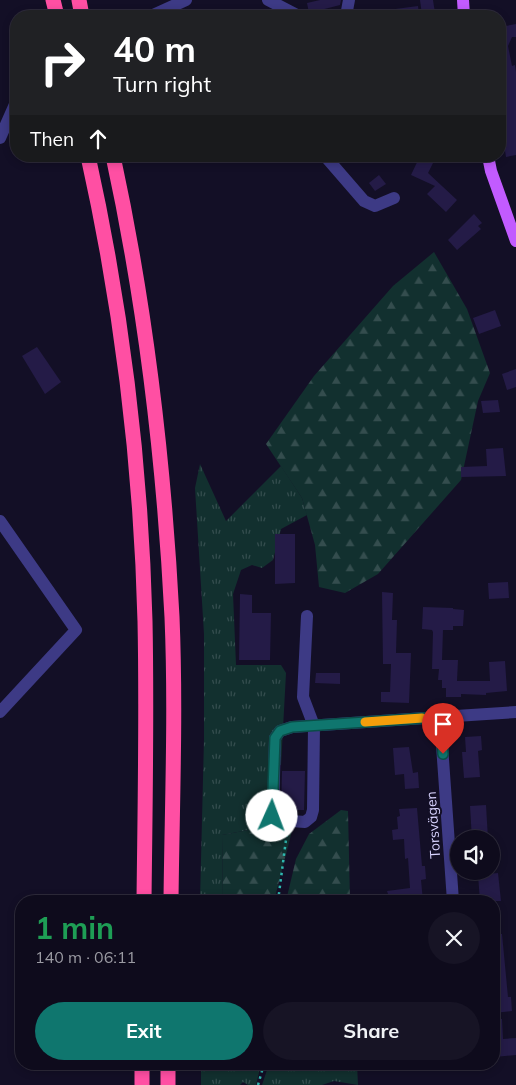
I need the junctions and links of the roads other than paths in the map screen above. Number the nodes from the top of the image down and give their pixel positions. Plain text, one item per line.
1 (186, 0) edge
2 (268, 0) edge
3 (164, 10) edge
4 (280, 10) edge
5 (10, 116) edge
6 (0, 138) edge
7 (89, 162) edge
8 (114, 162) edge
9 (330, 162) edge
10 (489, 162) edge
11 (394, 198) dead end
12 (516, 241) edge
13 (0, 521) edge
14 (307, 616) dead end
15 (0, 712) edge
16 (516, 712) edge
17 (440, 717) junction
18 (314, 726) junction
19 (144, 895) edge
20 (170, 895) edge
21 (453, 895) edge
22 (142, 1070) edge
23 (168, 1070) edge
24 (142, 1085) edge
25 (168, 1085) edge

1 - 3 street
2 - 4 street
5 - 6 street
7 - 19 highway
8 - 20 highway
9 - 11 street
10 - 12 main road
13 - 15 street
14 - 18 street
16 - 17 street
17 - 18 street
17 - 21 street, Torsvägen
18 - 18 street
22 - 24 highway
23 - 25 highway

